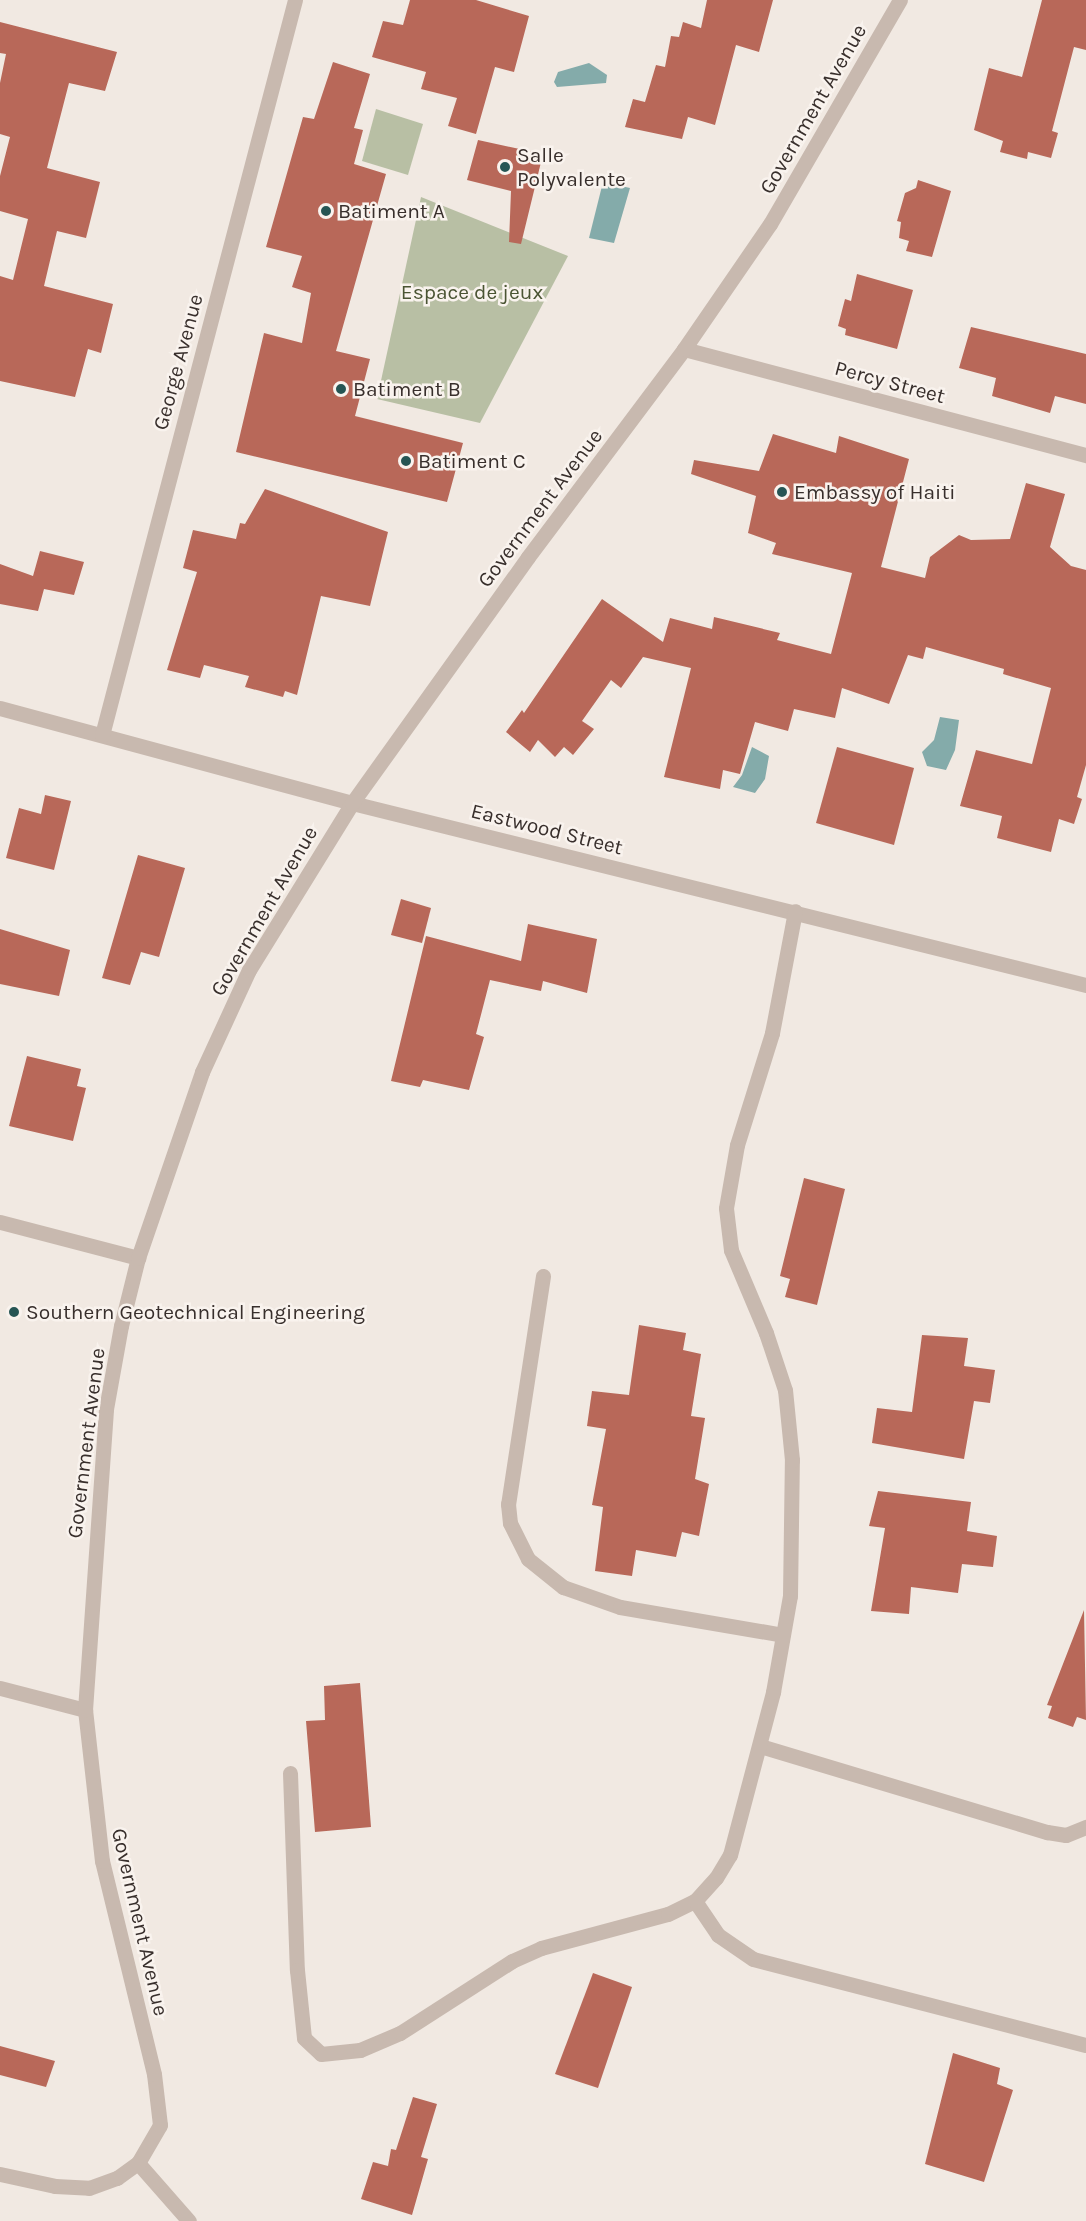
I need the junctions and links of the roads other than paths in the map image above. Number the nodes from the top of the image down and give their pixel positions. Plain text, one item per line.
1 (295, 0) edge
2 (900, 0) edge
3 (684, 349) junction
4 (1086, 455) edge
5 (0, 708) edge
6 (102, 735) junction
7 (352, 802) junction
8 (795, 911) junction
9 (1086, 985) edge
10 (0, 1222) edge
11 (138, 1258) junction
12 (543, 1276) dead end
13 (783, 1635) junction
14 (0, 1688) edge
15 (85, 1710) junction
16 (760, 1746) junction
17 (290, 1773) dead end
18 (1086, 1827) edge
19 (695, 1900) junction
20 (1086, 2045) edge
21 (138, 2163) junction
22 (0, 2174) edge
23 (189, 2221) edge

1 - 6 street, George Avenue
2 - 3 street, Government Avenue
3 - 4 street, Percy Street
3 - 7 street, Government Avenue
5 - 6 street, Eastwood Street
6 - 7 street, Eastwood Street
7 - 8 street, Eastwood Street
7 - 11 street, Government Avenue
8 - 9 street, Eastwood Street
8 - 13 street
10 - 11 street
11 - 15 street, Government Avenue
12 - 13 street
13 - 16 street
14 - 15 street
15 - 21 street, Government Avenue
16 - 18 street
16 - 19 street
17 - 19 street
19 - 20 street
21 - 22 street
21 - 23 street

